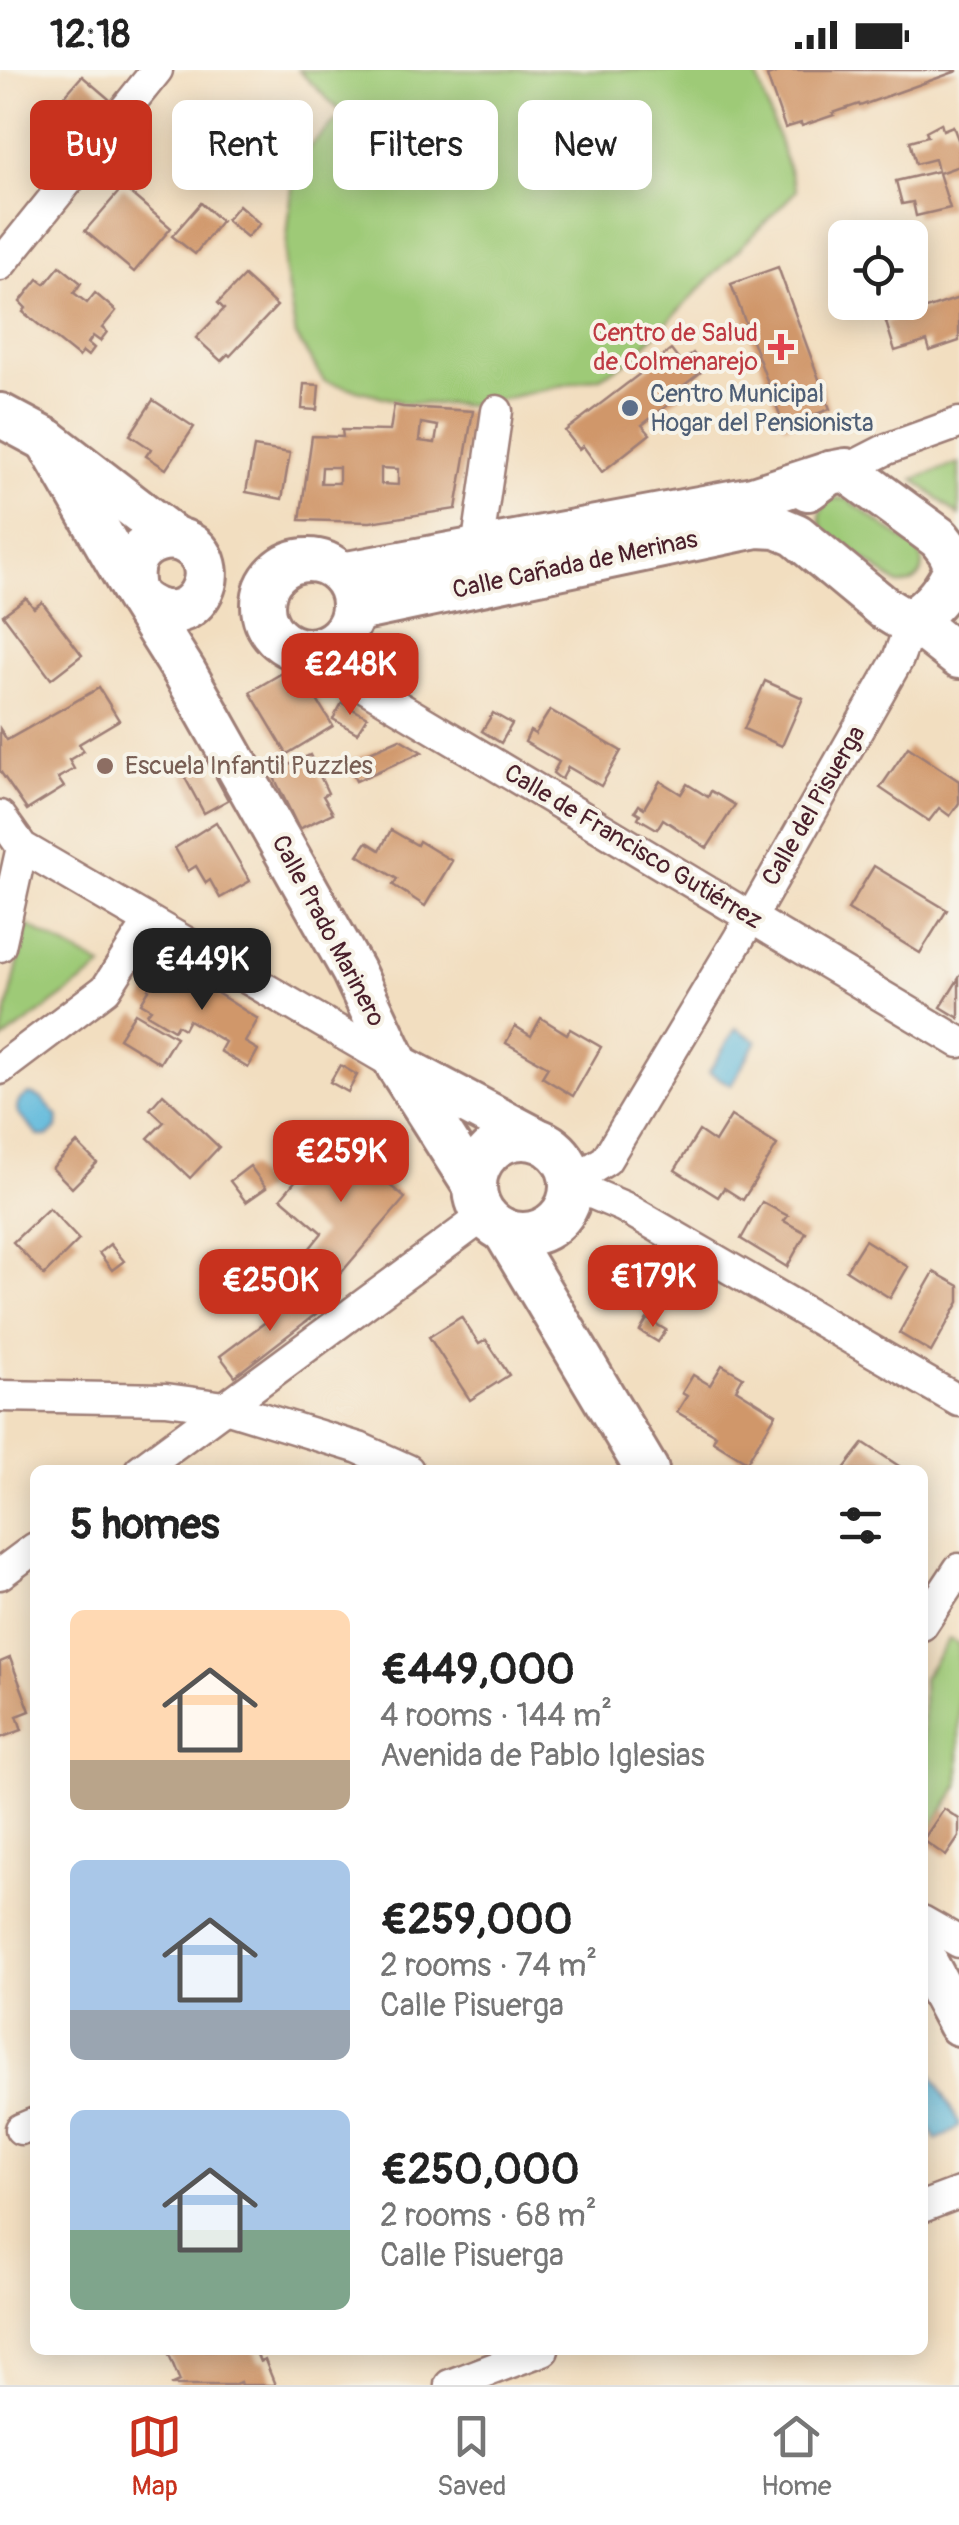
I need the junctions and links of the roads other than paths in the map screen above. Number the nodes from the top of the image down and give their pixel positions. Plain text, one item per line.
1 (157, 70) edge
2 (0, 265) edge
3 (498, 411) dead end
4 (0, 415) edge
5 (959, 423) edge
6 (47, 440) junction
7 (838, 472) junction
8 (796, 535) junction
9 (174, 538) junction
10 (477, 549) junction
11 (958, 567) edge
12 (282, 568) junction
13 (348, 593) junction
14 (171, 594) junction
15 (912, 620) junction
16 (290, 641) junction
17 (959, 658) edge
18 (0, 816) edge
19 (22, 848) junction
20 (750, 918) junction
21 (149, 922) junction
22 (0, 946) edge
23 (959, 1042) edge
24 (398, 1066) junction
25 (0, 1069) edge
26 (534, 1138) junction
27 (569, 1193) junction
28 (488, 1211) junction
29 (558, 1324) junction
30 (0, 1396) edge
31 (959, 1400) edge
32 (225, 1407) junction
33 (147, 1465) edge
34 (397, 1465) edge
35 (644, 1465) edge
36 (30, 1552) edge
37 (959, 1568) edge
38 (0, 1574) edge
39 (928, 1616) edge
40 (928, 1924) edge
41 (959, 1942) edge
42 (928, 1966) edge
43 (928, 1997) edge
44 (959, 2024) edge
45 (959, 2032) edge
46 (959, 2193) edge
47 (928, 2205) edge
48 (530, 2355) edge
49 (450, 2385) edge

1 - 2 street
3 - 10 street, Calle Cañada de Merinas
4 - 6 street
5 - 7 street
6 - 9 street
6 - 14 street
7 - 8 street
7 - 10 street, Calle Cañada de Merinas
7 - 11 street
8 - 13 street, Calle Cañada de Merinas
8 - 15 street
9 - 14 street
9 - 14 street
10 - 13 street, Calle Cañada de Merinas
11 - 15 street
12 - 13 street
12 - 14 street
12 - 16 street
13 - 16 street
14 - 16 street
14 - 24 street, Calle Prado Marinero
15 - 17 street
15 - 20 street, Calle del Pisuerga
16 - 20 street, Calle de Francisco Gutiérrez
18 - 19 street
19 - 21 street
19 - 22 street
20 - 23 street, Calle de Francisco Gutiérrez
20 - 27 street, Calle del Pisuerga
21 - 24 street
21 - 25 street
24 - 26 street
24 - 28 street, Calle Prado Marinero
26 - 27 street
26 - 28 street
27 - 28 street
27 - 29 street, Calle Prado Marinero
27 - 31 street
28 - 29 street, Calle Prado Marinero
28 - 32 street
29 - 35 street, Calle Prado Marinero
30 - 32 street
32 - 33 street
32 - 34 street
36 - 38 street
37 - 39 street
40 - 41 street
42 - 44 street
43 - 45 street
46 - 47 street
48 - 49 street

